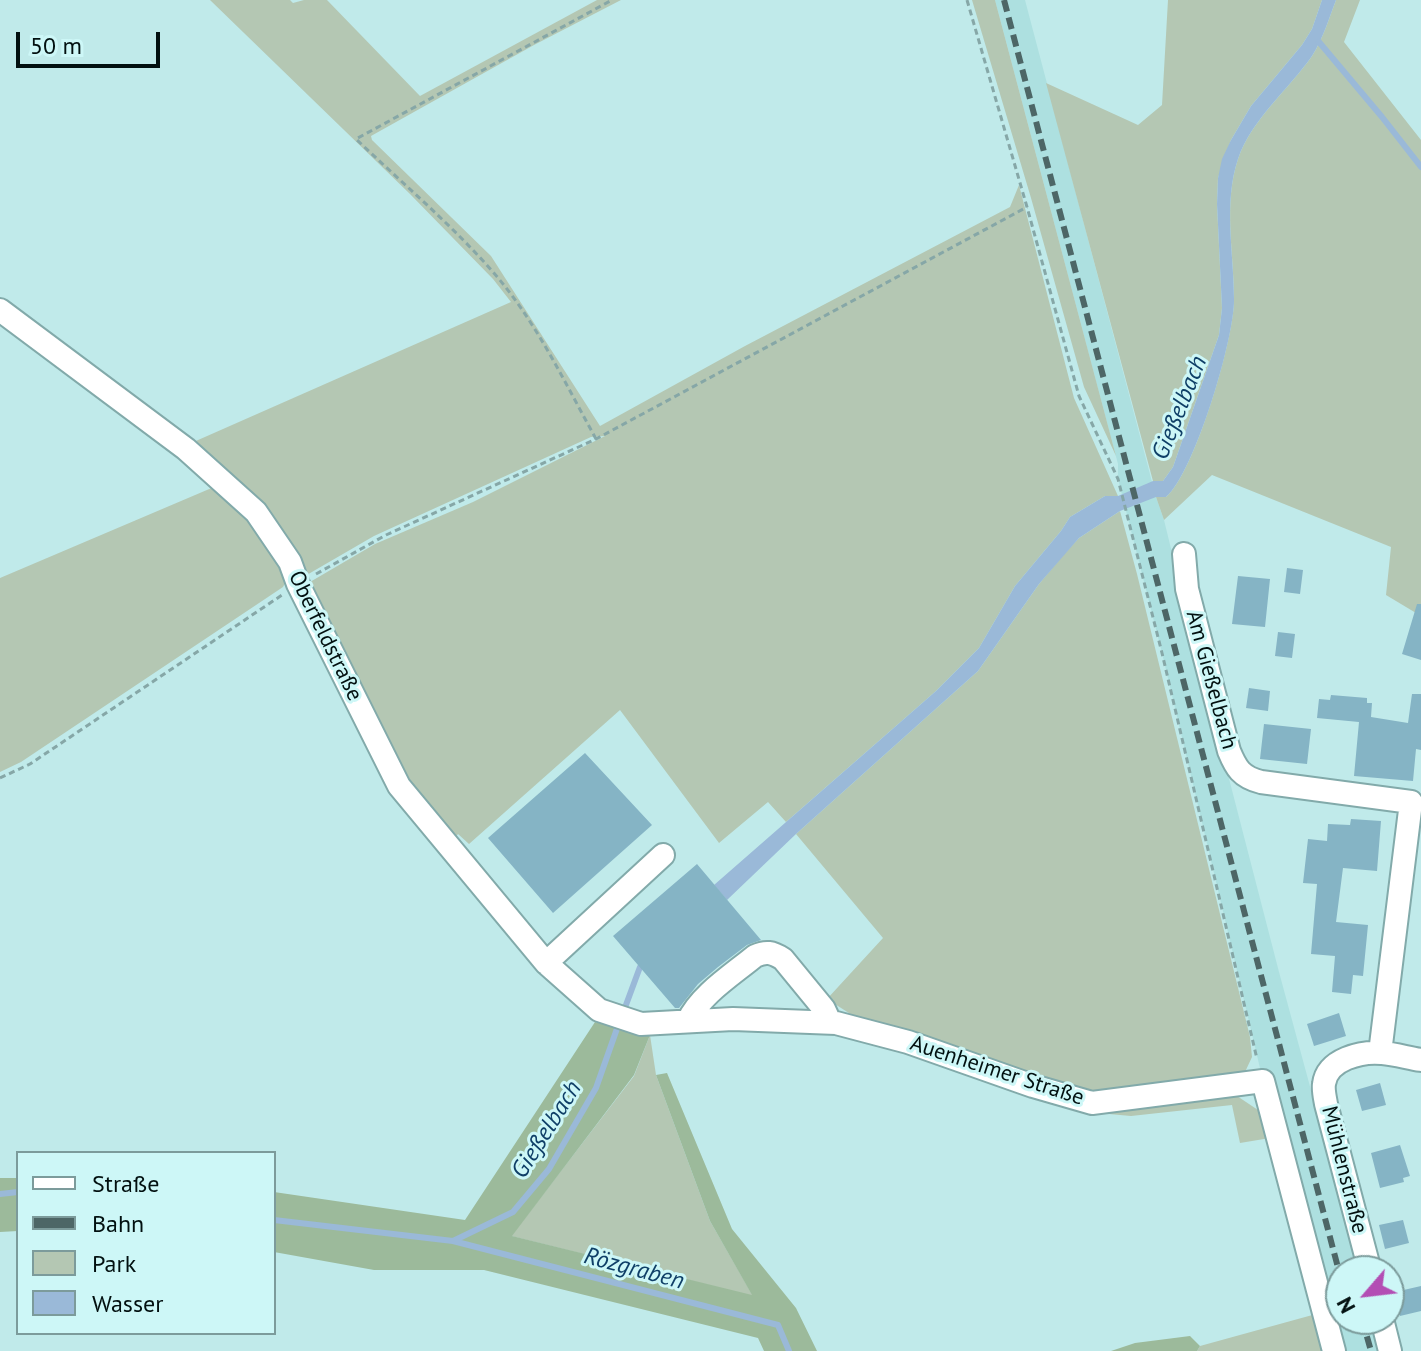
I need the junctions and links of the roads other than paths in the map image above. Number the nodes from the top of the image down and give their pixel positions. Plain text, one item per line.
1 (0, 310) edge
2 (1184, 554) dead end
3 (1416, 803) edge
4 (663, 855) dead end
5 (546, 963) junction
6 (599, 1010) joint
7 (688, 1021) junction
8 (830, 1022) junction
9 (1380, 1053) junction
10 (1421, 1060) edge
11 (1366, 1255) edge
12 (1334, 1351) edge

1 - 5 street, Oberfeldstraße
2 - 3 street, Am Gießelbach
3 - 9 street, Am Gießelbach
4 - 5 street
5 - 6 street, Oberfeldstraße
6 - 7 street, Auenheimer Straße
7 - 8 street, Auenheimer Straße
7 - 8 street
8 - 12 street, Auenheimer Straße
9 - 10 street, Mühlenstraße
9 - 11 street, Mühlenstraße

